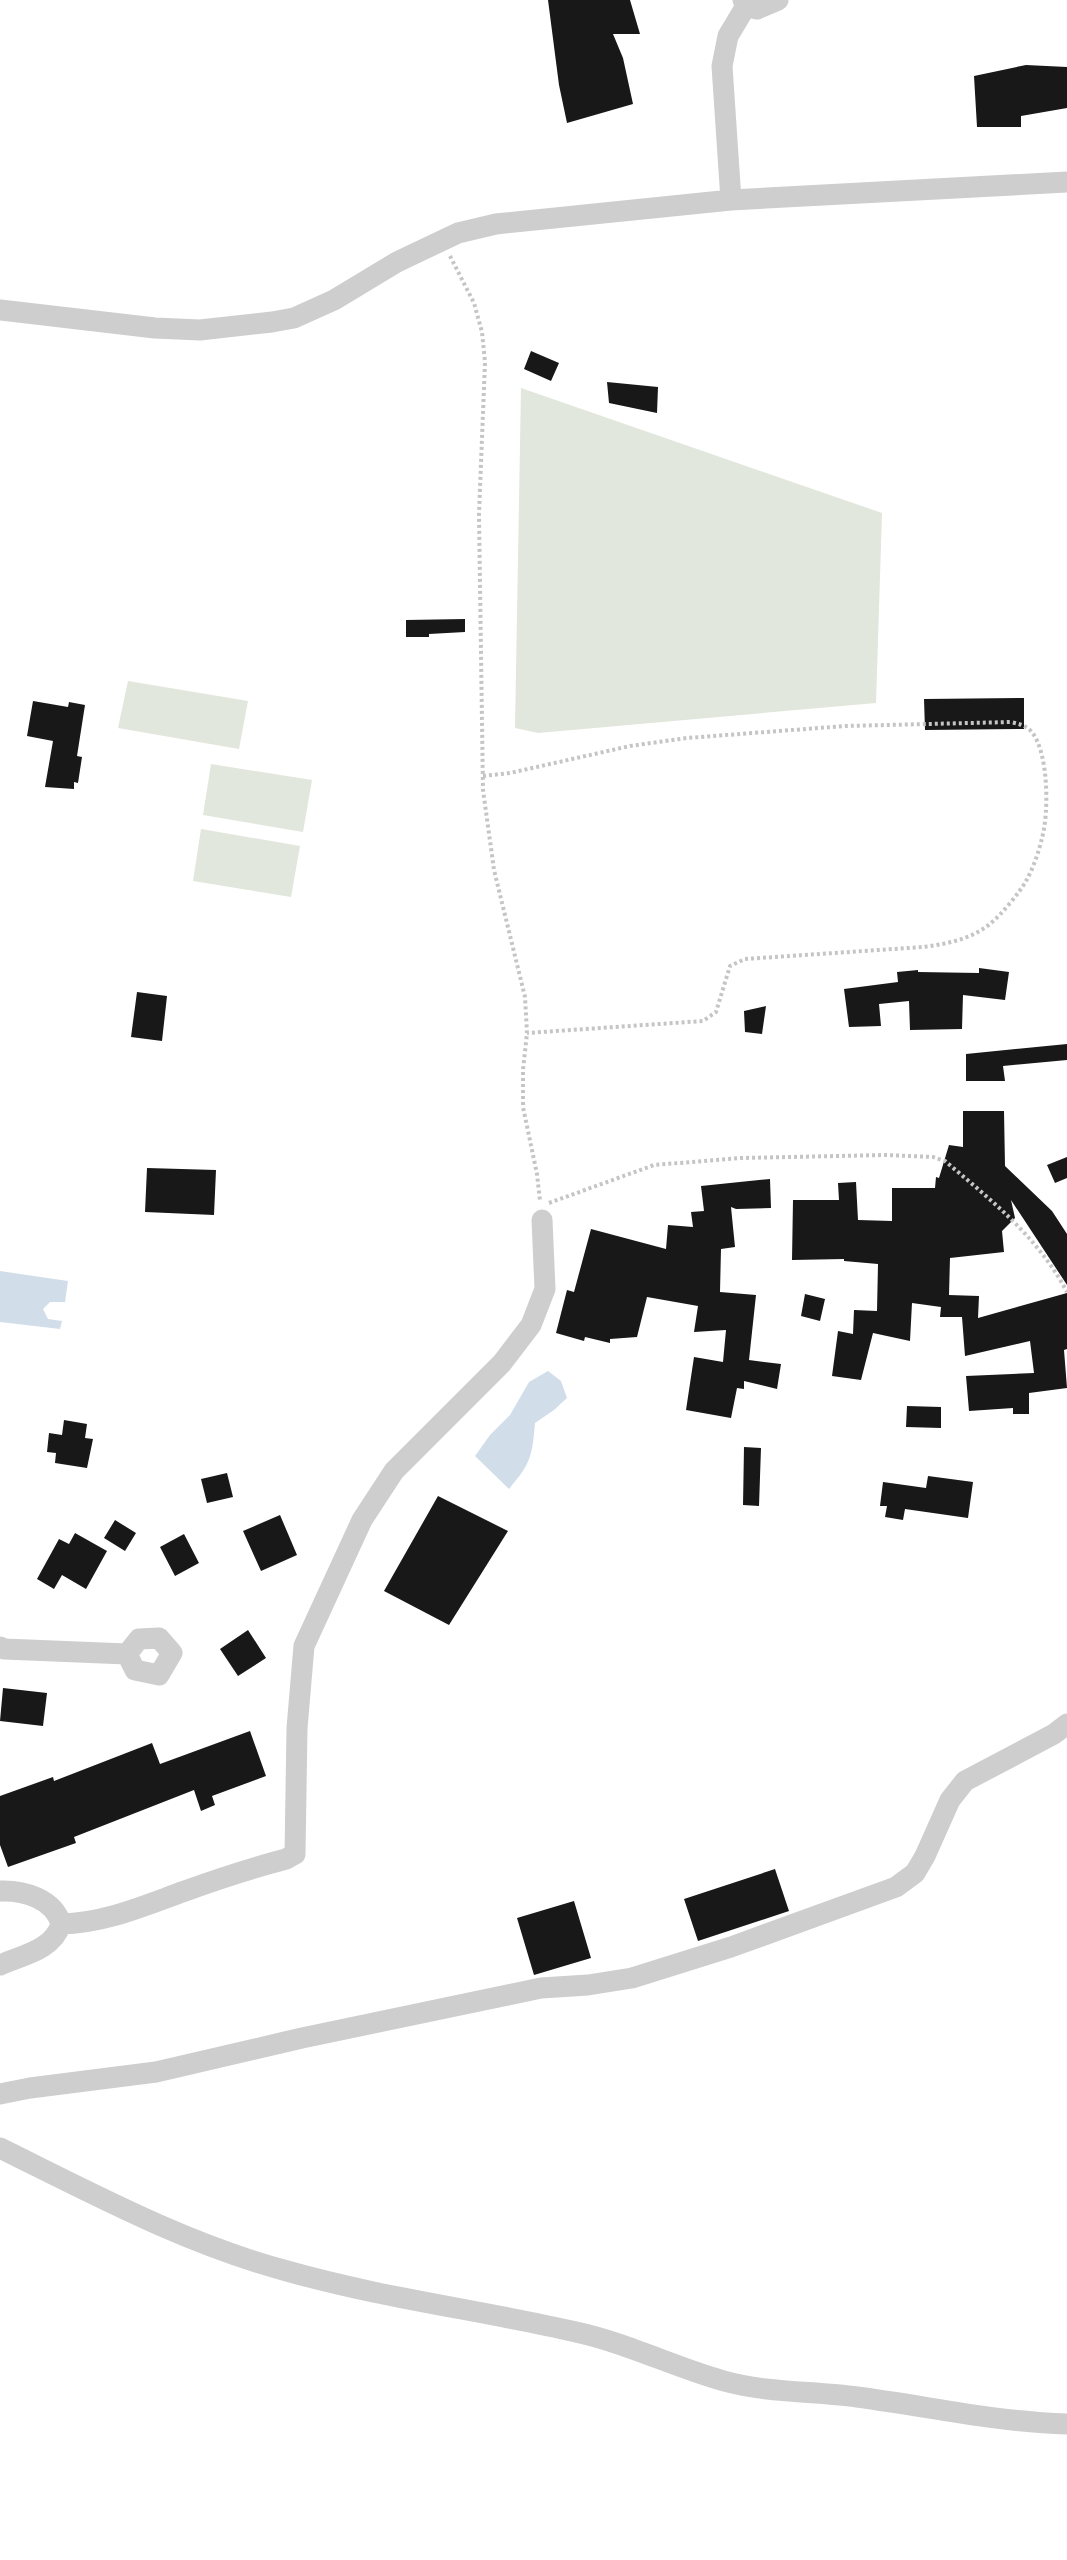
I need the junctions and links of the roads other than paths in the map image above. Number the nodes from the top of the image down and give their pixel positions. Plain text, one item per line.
1 (778, 0) edge
2 (745, 3) edge
3 (1067, 182) edge
4 (731, 200) junction
5 (0, 310) edge
6 (542, 1220) dead end
7 (0, 1647) edge
8 (127, 1654) dead end
9 (1067, 1724) edge
10 (0, 1891) edge
11 (61, 1924) junction
12 (0, 1965) edge
13 (0, 2094) edge
14 (0, 2148) edge
15 (1067, 2424) edge

1 - 2 street
2 - 4 street
3 - 4 street
4 - 5 street
6 - 11 street
7 - 8 street
9 - 13 street
10 - 11 street
11 - 12 street
14 - 15 street

